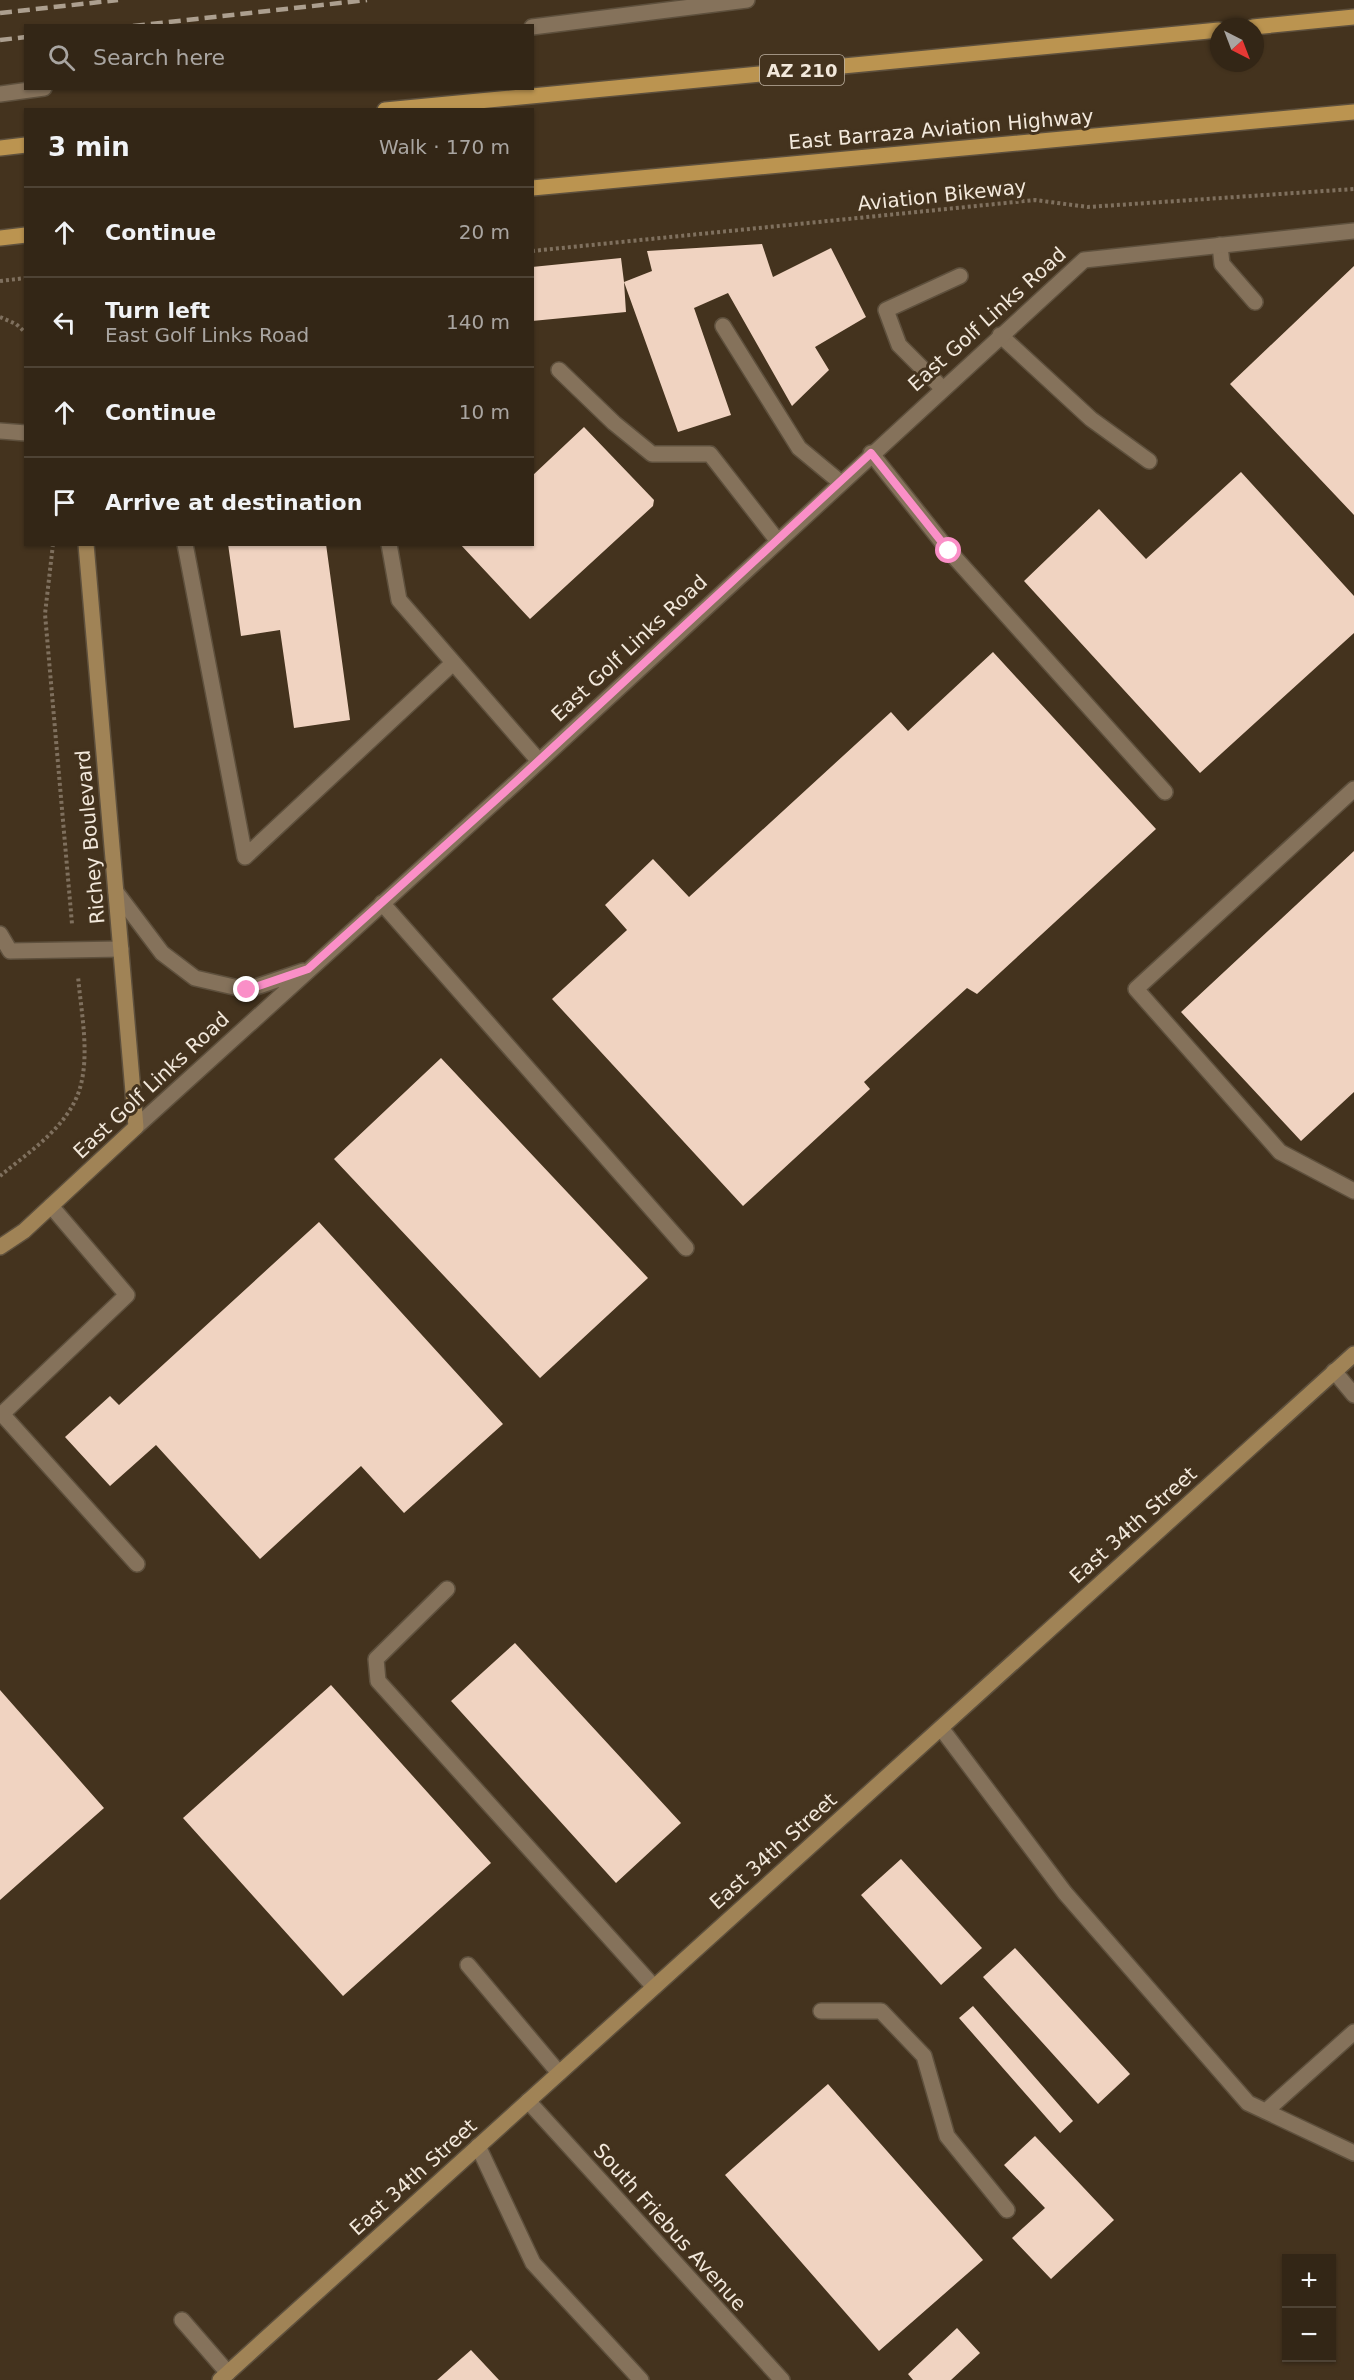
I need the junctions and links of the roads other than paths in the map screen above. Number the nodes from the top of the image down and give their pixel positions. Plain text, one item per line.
1 (747, 0) edge
2 (1354, 17) edge
3 (1264, 26) edge
4 (534, 27) edge
5 (1210, 31) edge
6 (29, 90) edge
7 (0, 94) edge
8 (406, 108) edge
9 (1354, 112) edge
10 (24, 145) edge
11 (0, 148) edge
12 (534, 188) edge
13 (1354, 231) edge
14 (24, 235) edge
15 (0, 238) edge
16 (1220, 245) junction
17 (960, 276) dead end
18 (1255, 302) dead end
19 (723, 326) dead end
20 (1000, 335) junction
21 (559, 370) dead end
22 (942, 388) junction
23 (0, 431) edge
24 (24, 433) edge
25 (871, 453) junction
26 (1149, 461) dead end
27 (840, 482) junction
28 (777, 540) junction
29 (86, 546) edge
30 (185, 546) edge
31 (389, 546) edge
32 (453, 663) junction
33 (538, 760) junction
34 (1354, 789) edge
35 (1166, 792) dead end
36 (116, 892) junction
37 (382, 903) junction
38 (0, 934) edge
39 (121, 949) junction
40 (308, 969) junction
41 (136, 1127) junction
42 (1353, 1187) edge
43 (51, 1206) junction
44 (0, 1247) edge
45 (686, 1248) dead end
46 (1354, 1354) edge
47 (1334, 1371) junction
48 (1354, 1395) edge
49 (137, 1564) dead end
50 (447, 1589) dead end
51 (941, 1728) junction
52 (468, 1965) dead end
53 (654, 1987) junction
54 (821, 2011) dead end
55 (1354, 2032) edge
56 (559, 2073) junction
57 (528, 2101) junction
58 (1266, 2111) junction
59 (478, 2146) junction
60 (1354, 2152) edge
61 (1007, 2210) dead end
62 (182, 2320) dead end
63 (224, 2376) edge
64 (641, 2380) edge
65 (782, 2380) edge

1 - 4 street
2 - 3 main road
5 - 8 main road, AZ 210
6 - 7 street
9 - 12 main road, East Barraza Aviation Highway
10 - 11 main road
13 - 16 street, East Golf Links Road
14 - 15 main road
16 - 18 street
16 - 20 street, East Golf Links Road
17 - 22 street
19 - 27 street
20 - 22 street, East Golf Links Road
20 - 26 street
21 - 28 street
22 - 25 street, East Golf Links Road
23 - 24 street
25 - 27 street, East Golf Links Road
25 - 35 street
27 - 28 street, East Golf Links Road
28 - 33 street, East Golf Links Road
29 - 36 street, Richey Boulevard
30 - 32 street
31 - 32 street
32 - 33 street
33 - 37 street, East Golf Links Road
34 - 42 street
36 - 39 street, Richey Boulevard
36 - 40 street
37 - 40 street, East Golf Links Road
37 - 45 street
38 - 39 street
39 - 41 street, Richey Boulevard
40 - 41 street, East Golf Links Road
41 - 43 street, East Golf Links Road
43 - 44 street, East Golf Links Road
43 - 49 street
46 - 47 street, East 34th Street
47 - 48 street
47 - 51 street, East 34th Street
50 - 53 street
51 - 53 street, East 34th Street
51 - 58 street
52 - 56 street
53 - 56 street, East 34th Street
54 - 61 street
55 - 58 street
56 - 57 street, East 34th Street
57 - 59 street, East 34th Street
57 - 65 street, South Friebus Avenue
58 - 60 street
59 - 63 street, East 34th Street
59 - 64 street
62 - 63 street

